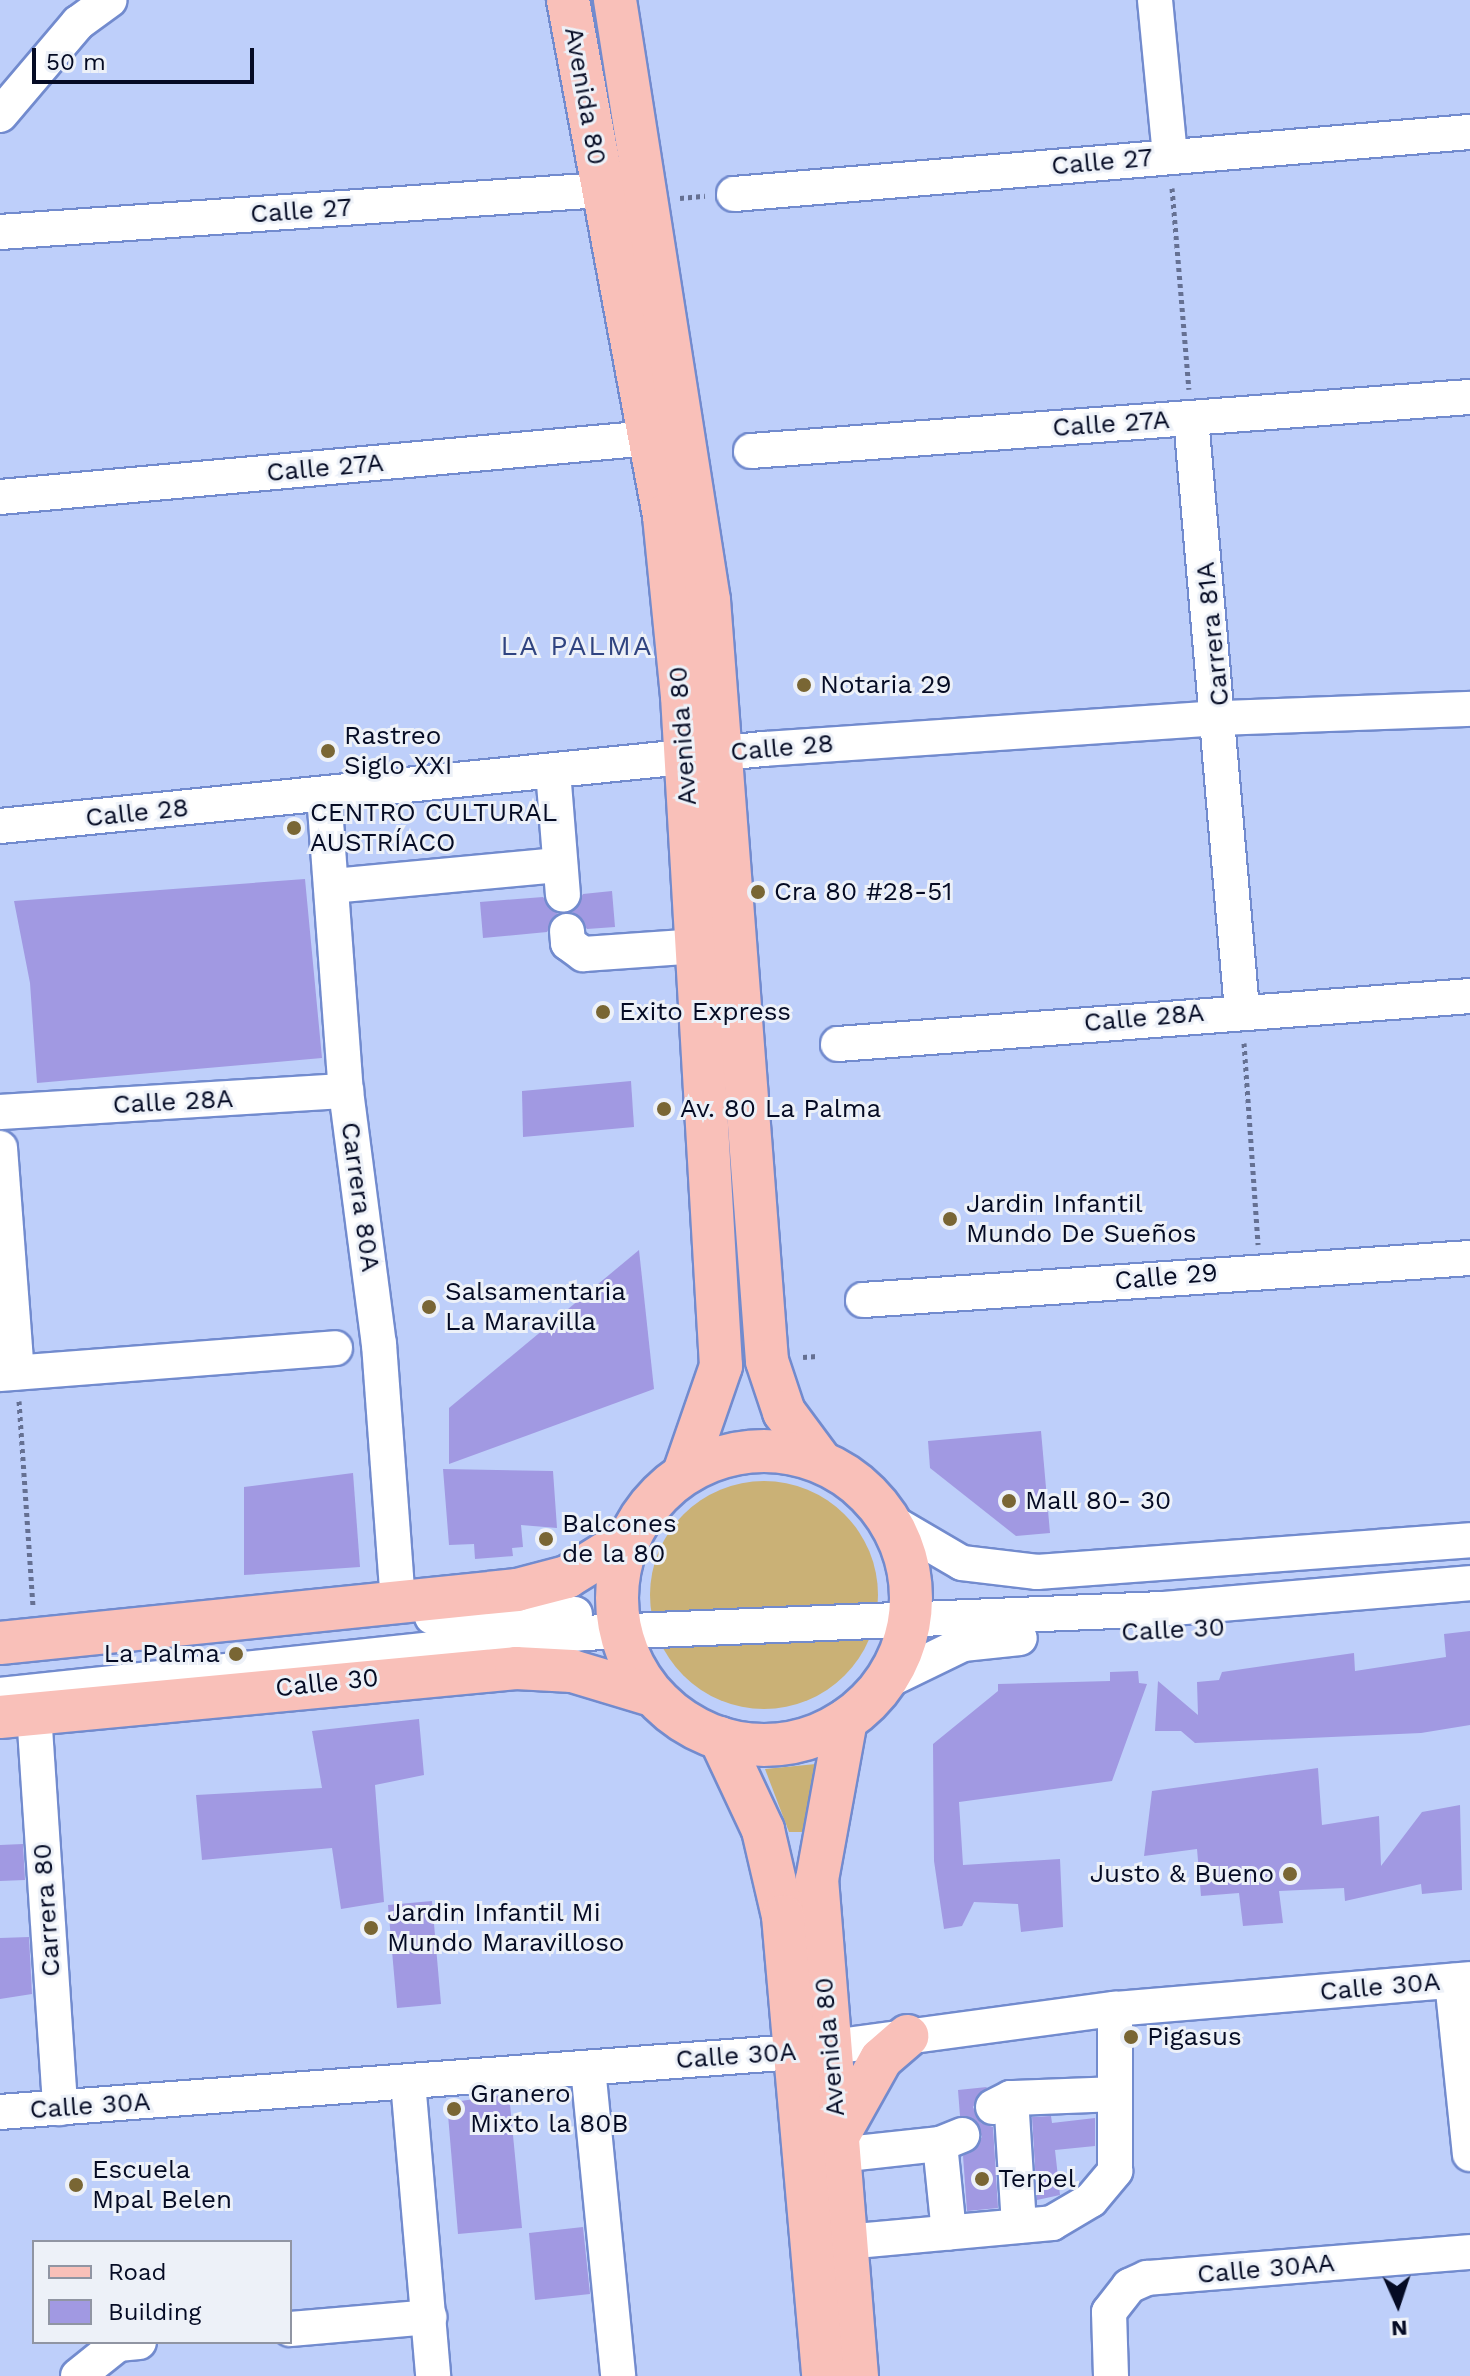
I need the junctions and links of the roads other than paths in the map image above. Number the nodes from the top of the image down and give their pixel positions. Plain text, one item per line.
1 (110, 0) edge
2 (568, 0) edge
3 (615, 0) edge
4 (1155, 0) edge
5 (0, 115) edge
6 (1470, 132) edge
7 (1170, 156) junction
8 (601, 190) junction
9 (734, 194) dead end
10 (0, 232) edge
11 (1470, 397) edge
12 (1191, 418) junction
13 (650, 438) junction
14 (751, 451) dead end
15 (0, 497) edge
16 (1470, 709) edge
17 (1221, 718) junction
18 (704, 755) junction
19 (553, 771) junction
20 (324, 794) junction
21 (0, 826) edge
22 (332, 886) junction
23 (567, 931) dead end
24 (696, 946) junction
25 (1461, 996) edge
26 (1242, 1010) junction
27 (838, 1044) dead end
28 (346, 1091) junction
29 (0, 1112) edge
30 (0, 1148) edge
31 (1470, 1258) edge
32 (863, 1300) dead end
33 (335, 1348) dead end
34 (8, 1373) edge
35 (821, 1462) junction
36 (684, 1473) junction
37 (890, 1521) junction
38 (627, 1540) junction
39 (1470, 1540) edge
40 (1470, 1562) edge
41 (1470, 1583) edge
42 (398, 1601) junction
43 (1470, 1607) edge
44 (912, 1610) junction
45 (618, 1622) junction
46 (0, 1643) edge
47 (0, 1663) edge
48 (885, 1682) junction
49 (652, 1695) junction
50 (11, 1708) edge
51 (846, 1720) junction
52 (720, 1738) junction
53 (1461, 1980) edge
54 (1115, 2009) junction
55 (907, 2036) junction
56 (812, 2050) junction
57 (588, 2068) junction
58 (408, 2082) junction
59 (1114, 2094) junction
60 (60, 2108) junction
61 (0, 2112) edge
62 (838, 2146) junction
63 (1470, 2154) edge
64 (1019, 2226) junction
65 (949, 2233) junction
66 (845, 2242) junction
67 (1470, 2252) edge
68 (429, 2317) junction
69 (292, 2329) edge
70 (118, 2344) edge
71 (78, 2376) edge
72 (433, 2376) edge
73 (618, 2376) edge
74 (823, 2376) edge
75 (857, 2376) edge
76 (1111, 2376) edge

1 - 5 street
2 - 8 main road, Avenida 80
3 - 18 main road, Avenida 80
4 - 7 street
6 - 7 street, Calle 27
7 - 9 street, Calle 27
8 - 10 street, Calle 27
8 - 13 main road, Avenida 80
11 - 12 street, Calle 27A
12 - 14 street, Calle 27A
12 - 17 street, Carrera 81A
13 - 15 street, Calle 27A
13 - 18 main road, Avenida 80
16 - 17 street, Calle 28
17 - 18 street, Calle 28
17 - 26 street, Carrera 81A
18 - 19 street, Calle 28
18 - 24 main road, Avenida 80
18 - 35 main road, Avenida 80
19 - 20 street, Calle 28
19 - 22 street
20 - 21 street, Calle 28
20 - 22 street, Carrera 80A
22 - 28 street, Carrera 80A
23 - 24 street
24 - 36 main road, Avenida 80
25 - 26 street, Calle 28A
26 - 27 street, Calle 28A
28 - 29 street, Calle 28A
28 - 42 street, Carrera 80A
30 - 34 street
31 - 32 street, Calle 29
33 - 34 street
35 - 36 main road
35 - 37 main road
36 - 38 main road
37 - 39 street
37 - 44 main road
38 - 42 main road
38 - 45 main road
40 - 44 street
41 - 44 street
42 - 46 main road
43 - 48 street, Calle 30
44 - 45 street
44 - 48 main road
45 - 47 street
45 - 49 main road
45 - 50 street
48 - 51 main road
49 - 50 main road, Calle 30
49 - 52 main road
50 - 60 street, Carrera 80
51 - 52 main road
51 - 56 main road, Avenida 80
52 - 56 main road, Avenida 80
53 - 54 street, Calle 30A
53 - 63 street
54 - 55 street, Calle 30A
54 - 59 street
55 - 56 street, Calle 30A
55 - 62 main road
56 - 57 street, Calle 30A
56 - 62 main road, Avenida 80
56 - 74 main road, Avenida 80
57 - 58 street, Calle 30A
57 - 73 street
58 - 60 street, Calle 30A
58 - 68 street
59 - 64 street
59 - 64 street
60 - 61 street, Calle 30A
62 - 65 street
62 - 66 main road, Avenida 80
64 - 65 street
65 - 66 street
66 - 75 main road, Avenida 80
67 - 76 street, Calle 30AA
68 - 69 street
68 - 72 street
70 - 71 street

